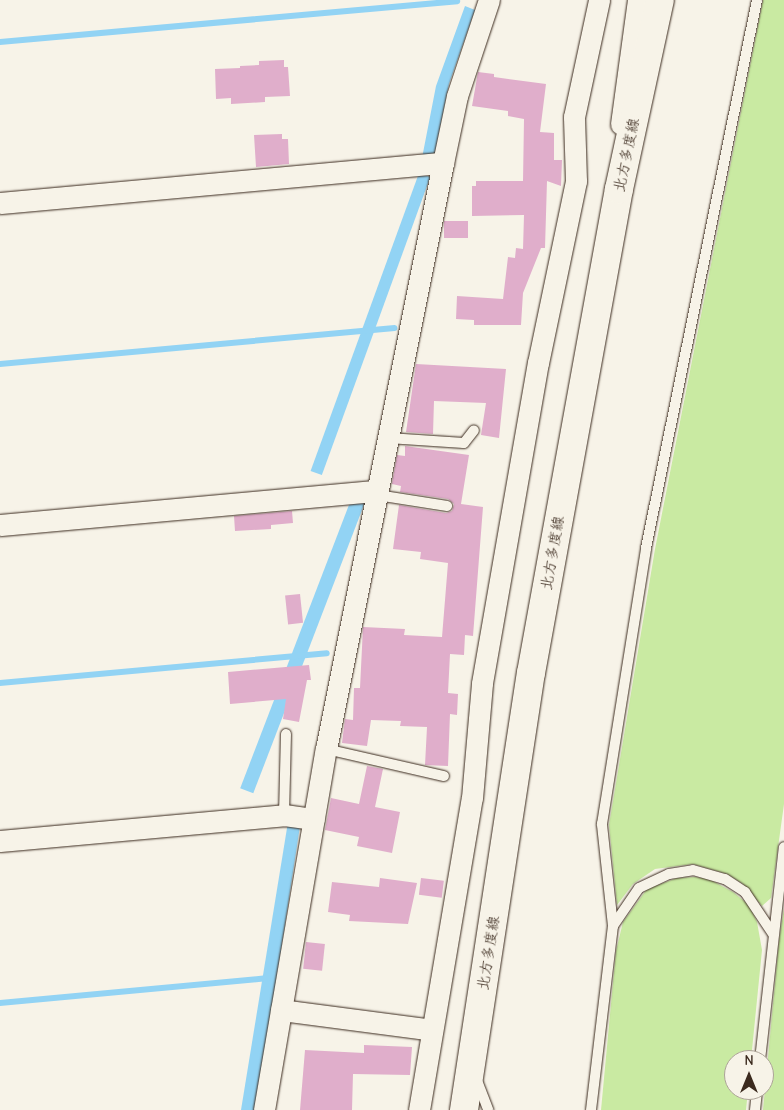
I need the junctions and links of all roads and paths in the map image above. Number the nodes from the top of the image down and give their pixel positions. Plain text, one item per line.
1 (489, 0) edge
2 (598, 0) edge
3 (638, 0) edge
4 (660, 0) edge
5 (757, 0) edge
6 (443, 163) junction
7 (619, 189) junction
8 (0, 203) edge
9 (474, 430) dead end
10 (388, 438) junction
11 (377, 493) junction
12 (447, 506) dead end
13 (0, 525) edge
14 (286, 734) dead end
15 (326, 749) junction
16 (444, 776) dead end
17 (284, 815) junction
18 (314, 819) junction
19 (0, 841) edge
20 (784, 847) edge
21 (613, 926) junction
22 (773, 934) junction
23 (282, 1010) junction
24 (432, 1030) junction
25 (761, 1050) edge
26 (472, 1066) junction
27 (264, 1110) edge
28 (419, 1110) edge
29 (464, 1110) edge
30 (488, 1110) edge
31 (591, 1110) edge

1 - 6 street
2 - 24 street
3 - 7 street
4 - 7 main road, 北方多度線
5 - 21 lane
6 - 8 street
6 - 10 street
7 - 26 main road, 北方多度線
9 - 10 lane
10 - 11 street
11 - 12 lane
11 - 13 street
11 - 15 street
14 - 17 lane
15 - 16 lane
15 - 18 street
17 - 18 street
17 - 19 street
18 - 23 street
20 - 22 lane
21 - 22 lane
21 - 31 lane
22 - 25 lane
23 - 24 street
23 - 27 street
24 - 28 street
26 - 29 main road, 北方多度線
26 - 30 lane

